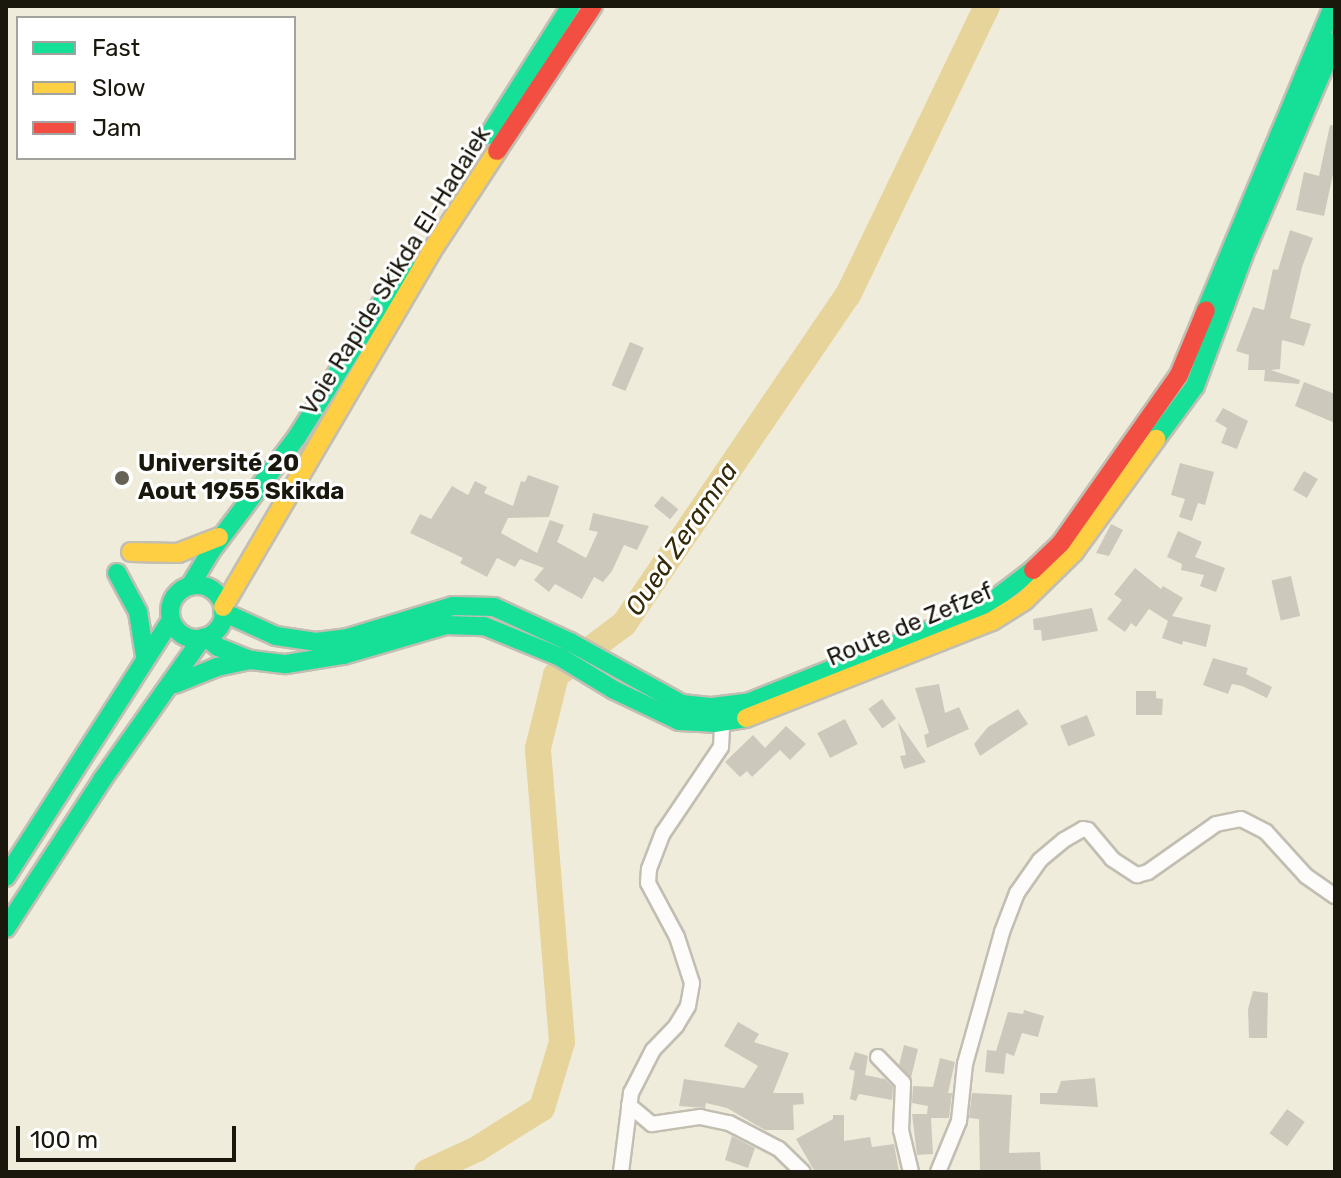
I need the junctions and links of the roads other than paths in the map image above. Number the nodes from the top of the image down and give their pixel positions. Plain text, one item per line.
1 (571, 6) edge
2 (593, 6) edge
3 (1333, 6) edge
4 (1335, 42) edge
5 (225, 534) junction
6 (131, 552) dead end
7 (117, 573) dead end
8 (190, 586) junction
9 (223, 609) junction
10 (171, 620) junction
11 (204, 638) junction
12 (565, 649) junction
13 (145, 656) junction
14 (251, 660) junction
15 (169, 687) junction
16 (723, 713) junction
17 (6, 877) edge
18 (1335, 896) edge
19 (6, 928) edge
20 (878, 1057) dead end
21 (629, 1105) junction
22 (621, 1172) edge
23 (803, 1172) edge
24 (911, 1172) edge
25 (938, 1172) edge

1 - 5 main road, Voie Rapide Skikda El-Hadaiek
2 - 9 main road, Voie Rapide Skikda El-Hadaiek
3 - 16 main road, Route de Zefzef
4 - 16 main road, Route de Zefzef
5 - 6 main road
5 - 8 main road, Voie Rapide Skikda El-Hadaiek
7 - 13 main road
8 - 9 main road
8 - 10 main road, Voie Rapide Skikda El-Hadaiek
9 - 11 main road, Voie Rapide Skikda El-Hadaiek
9 - 12 main road, Route de Zefzef
10 - 11 main road
10 - 13 main road, Voie Rapide Skikda El-Hadaiek
11 - 14 main road, Route de Zefzef
11 - 15 main road, Voie Rapide Skikda El-Hadaiek
12 - 14 main road, Route de Zefzef
12 - 16 main road, Route de Zefzef
12 - 16 main road, Route de Zefzef
13 - 17 main road, Voie Rapide Skikda El-Hadaiek
14 - 15 main road
15 - 19 main road, Voie Rapide Skikda El-Hadaiek
16 - 21 street
18 - 25 street
20 - 24 street
21 - 22 street
21 - 23 street

